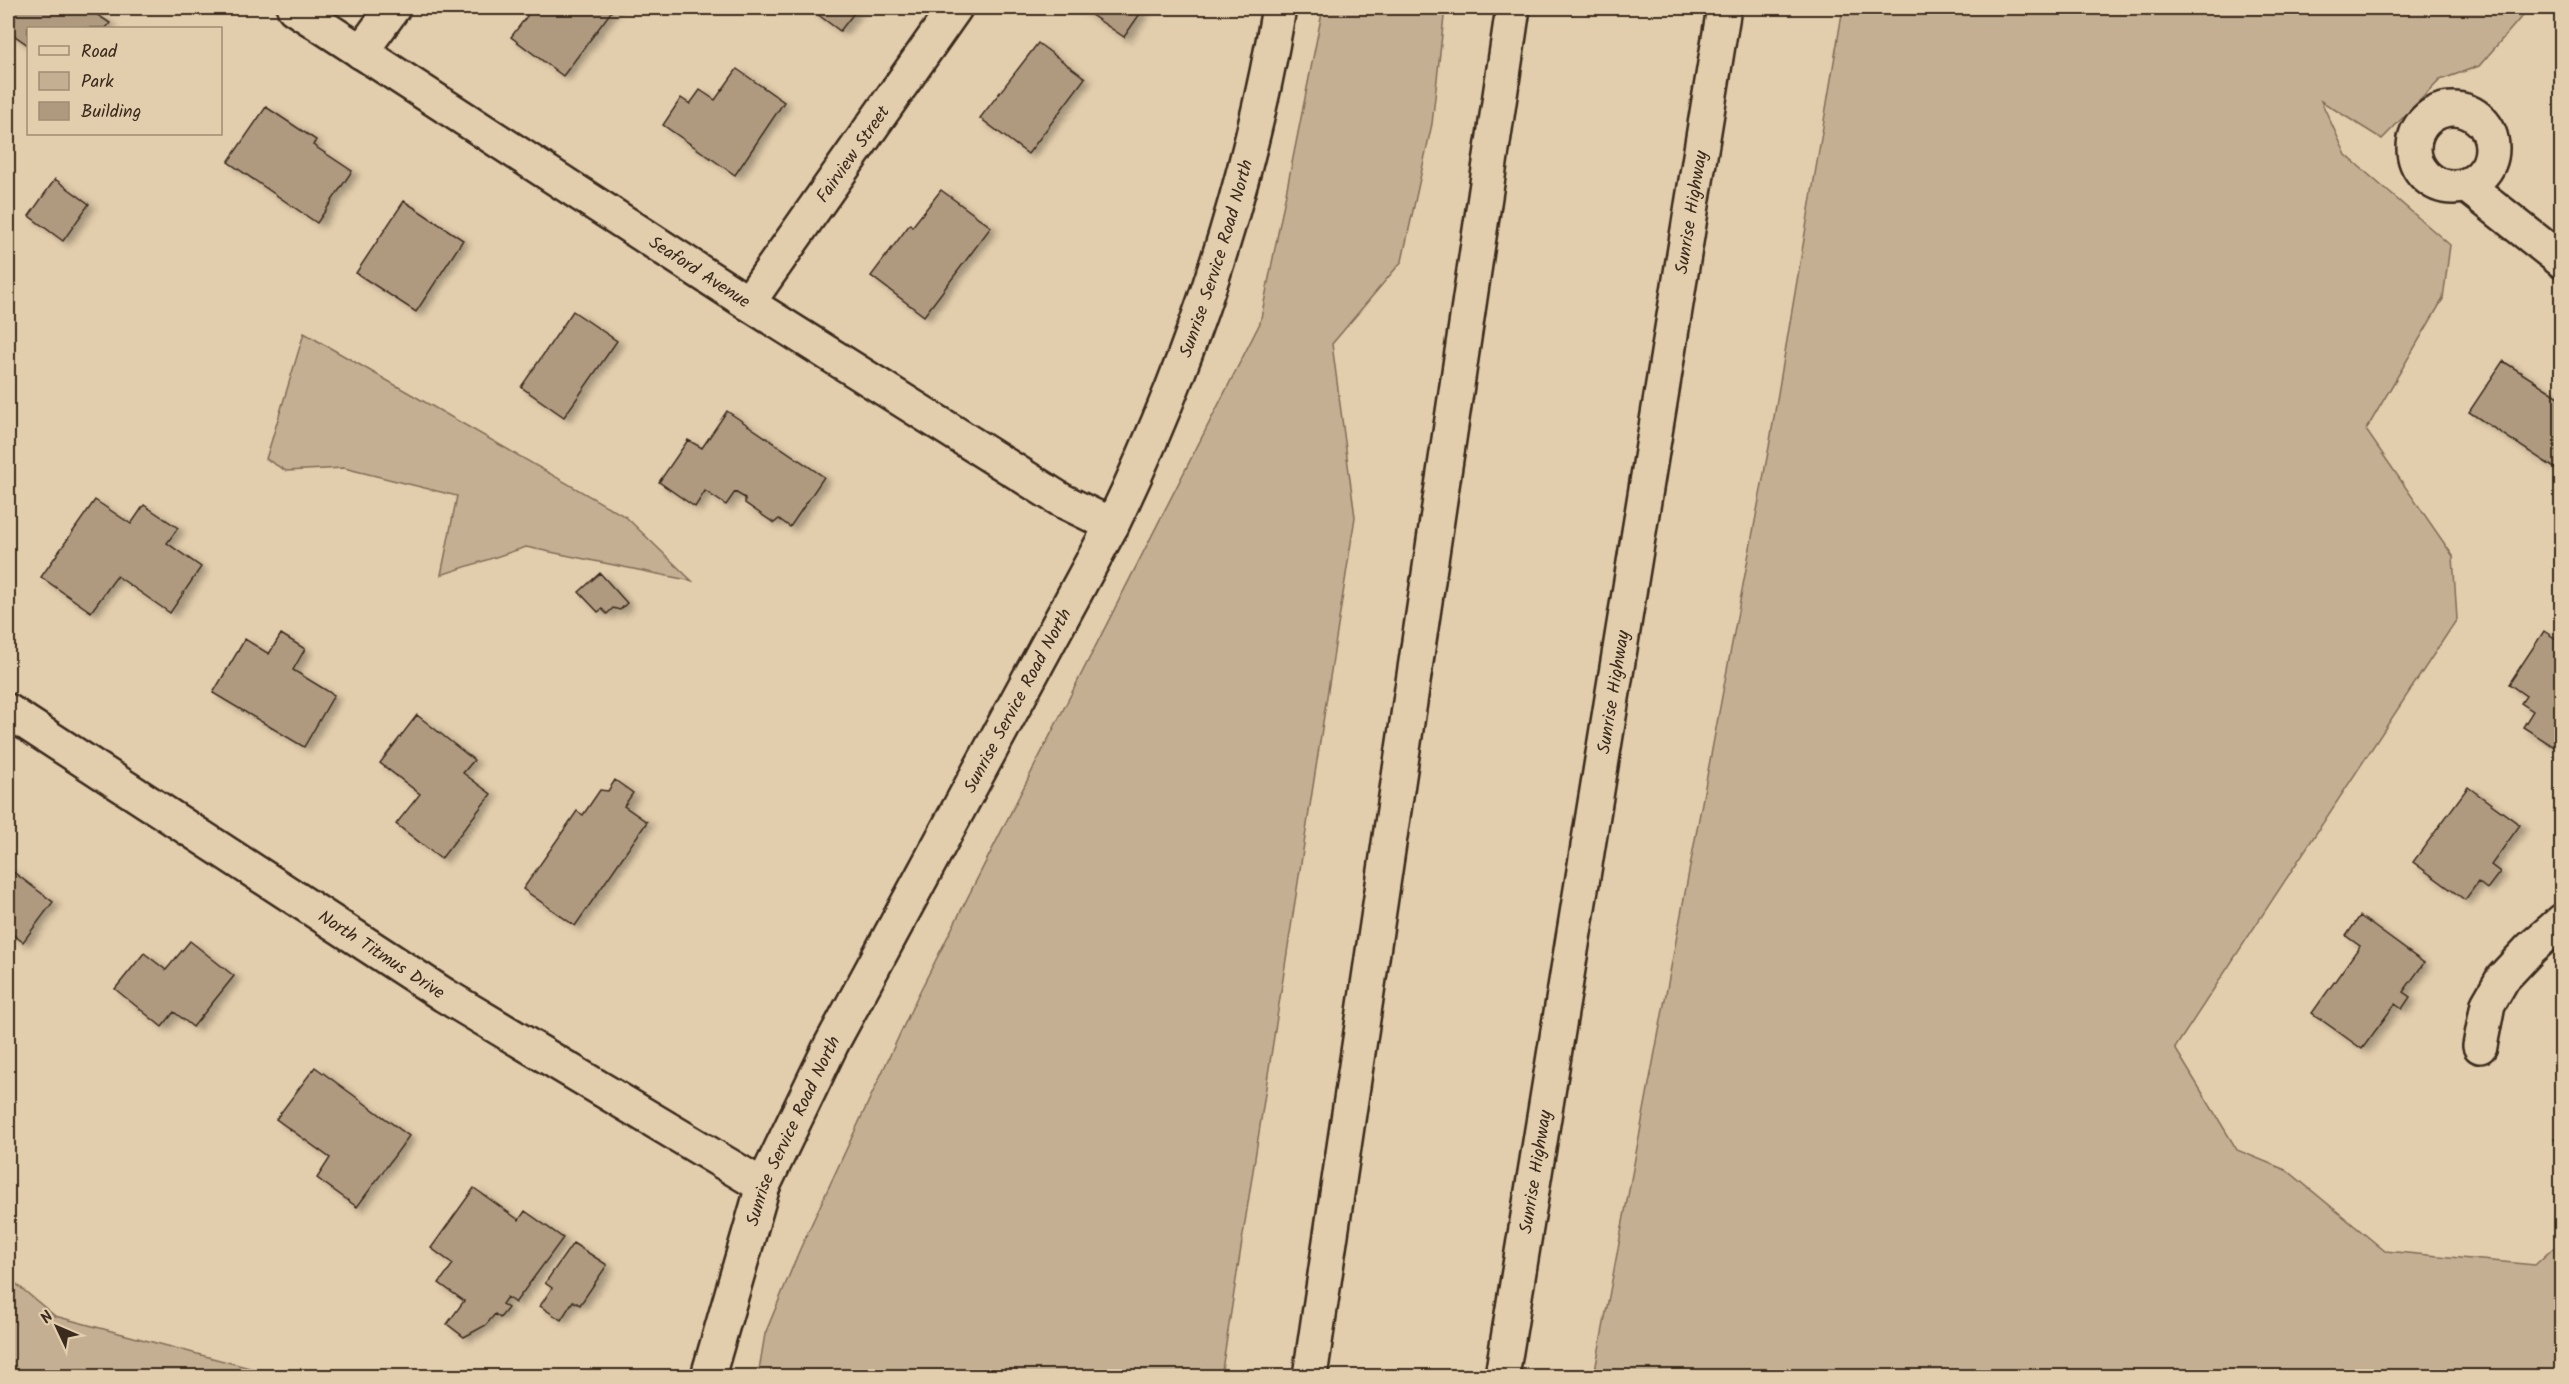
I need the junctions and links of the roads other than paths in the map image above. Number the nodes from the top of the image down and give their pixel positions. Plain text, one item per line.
1 (294, 8) edge
2 (393, 8) edge
3 (956, 8) edge
4 (1279, 8) edge
5 (1513, 8) edge
6 (1724, 8) edge
7 (361, 52) junction
8 (2466, 185) dead end
9 (2562, 261) edge
10 (748, 303) junction
11 (1112, 525) junction
12 (8, 711) edge
13 (2562, 921) edge
14 (2480, 1046) dead end
15 (763, 1186) junction
16 (708, 1377) edge
17 (1310, 1377) edge
18 (1502, 1377) edge

1 - 7 main road, Seaford Avenue
2 - 7 main road
3 - 10 main road, Fairview Street
4 - 11 main road, Sunrise Service Road North
5 - 17 main road
6 - 18 main road, Sunrise Highway
7 - 10 main road, Seaford Avenue
8 - 9 main road
10 - 11 main road, Seaford Avenue
11 - 15 main road, Sunrise Service Road North
12 - 15 main road, North Titmus Drive
13 - 14 main road
15 - 16 main road, Sunrise Service Road North

